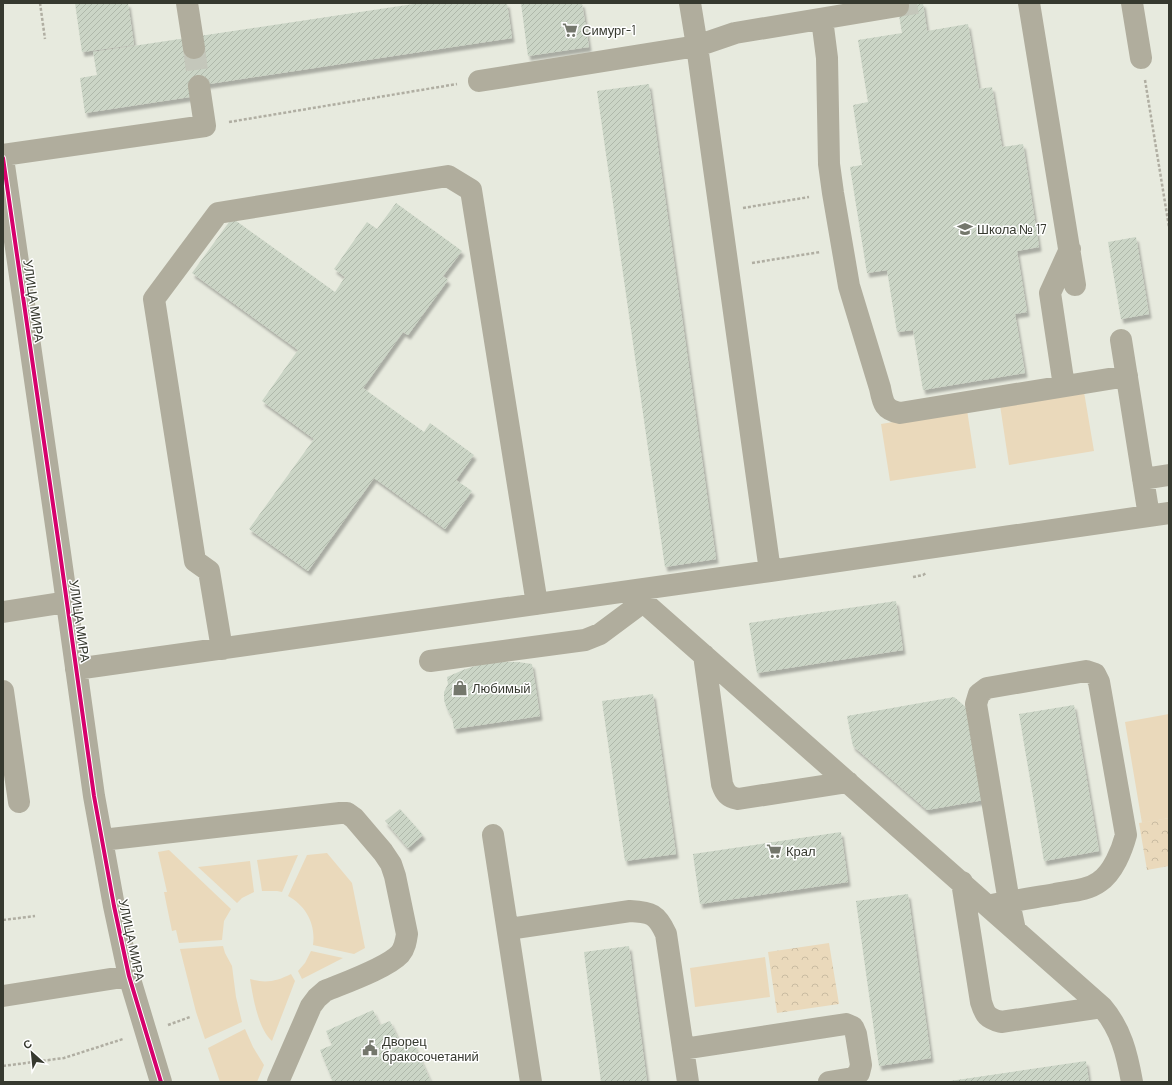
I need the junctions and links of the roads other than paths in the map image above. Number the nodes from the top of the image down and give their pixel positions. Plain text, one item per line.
1 (187, 3) edge
2 (690, 3) edge
3 (1029, 3) edge
4 (1132, 3) edge
5 (898, 6) dead end
6 (822, 19) junction
7 (697, 46) junction
8 (194, 48) tunnel mouth
9 (1142, 58) road end
10 (479, 81) road end
11 (199, 86) tunnel mouth
12 (3, 155) edge
13 (3, 158) edge
14 (1070, 250) junction
15 (1076, 286) dead end
16 (1121, 340) dead end
17 (1127, 376) junction
18 (1064, 386) junction
19 (1169, 475) edge
20 (1143, 479) junction
21 (1159, 515) edge
22 (770, 571) junction
23 (637, 596) junction
24 (67, 602) junction
25 (537, 604) junction
26 (3, 612) edge
27 (222, 649) junction
28 (704, 656) junction
29 (430, 661) dead end
30 (76, 669) junction
31 (3, 691) edge
32 (848, 782) junction
33 (19, 802) dead end
34 (493, 835) dead end
35 (102, 840) junction
36 (962, 882) junction
37 (1009, 902) junction
38 (988, 906) junction
39 (508, 929) junction
40 (1015, 930) junction
41 (129, 976) junction
42 (3, 996) edge
43 (1102, 1007) junction
44 (683, 1049) junction
45 (161, 1082) edge
46 (278, 1082) edge
47 (531, 1082) edge
48 (688, 1082) edge
49 (829, 1082) edge
50 (1132, 1082) edge

1 - 8 street
2 - 7 street
3 - 14 street
4 - 9 street
5 - 6 street
6 - 7 street
6 - 18 street
7 - 10 street
7 - 22 street
11 - 12 street
13 - 24 street, УЛИЦА МИРА
14 - 15 street
14 - 18 street
16 - 17 street
17 - 18 street
17 - 20 street
19 - 20 street
20 - 21 street
21 - 22 street
22 - 23 street
23 - 25 street
23 - 28 street
23 - 29 street
24 - 26 street
24 - 30 street, УЛИЦА МИРА
25 - 27 street
25 - 27 street
27 - 30 street
28 - 32 street
28 - 32 street
30 - 35 street, УЛИЦА МИРА
31 - 33 street
32 - 36 street
34 - 39 street
35 - 41 street, УЛИЦА МИРА
35 - 46 street
36 - 38 street
36 - 43 street
37 - 37 street
37 - 38 street
37 - 40 street
38 - 40 street
39 - 44 street
39 - 47 street
40 - 43 street
41 - 42 street
41 - 45 street, УЛИЦА МИРА
43 - 50 street
44 - 48 street
44 - 49 street

